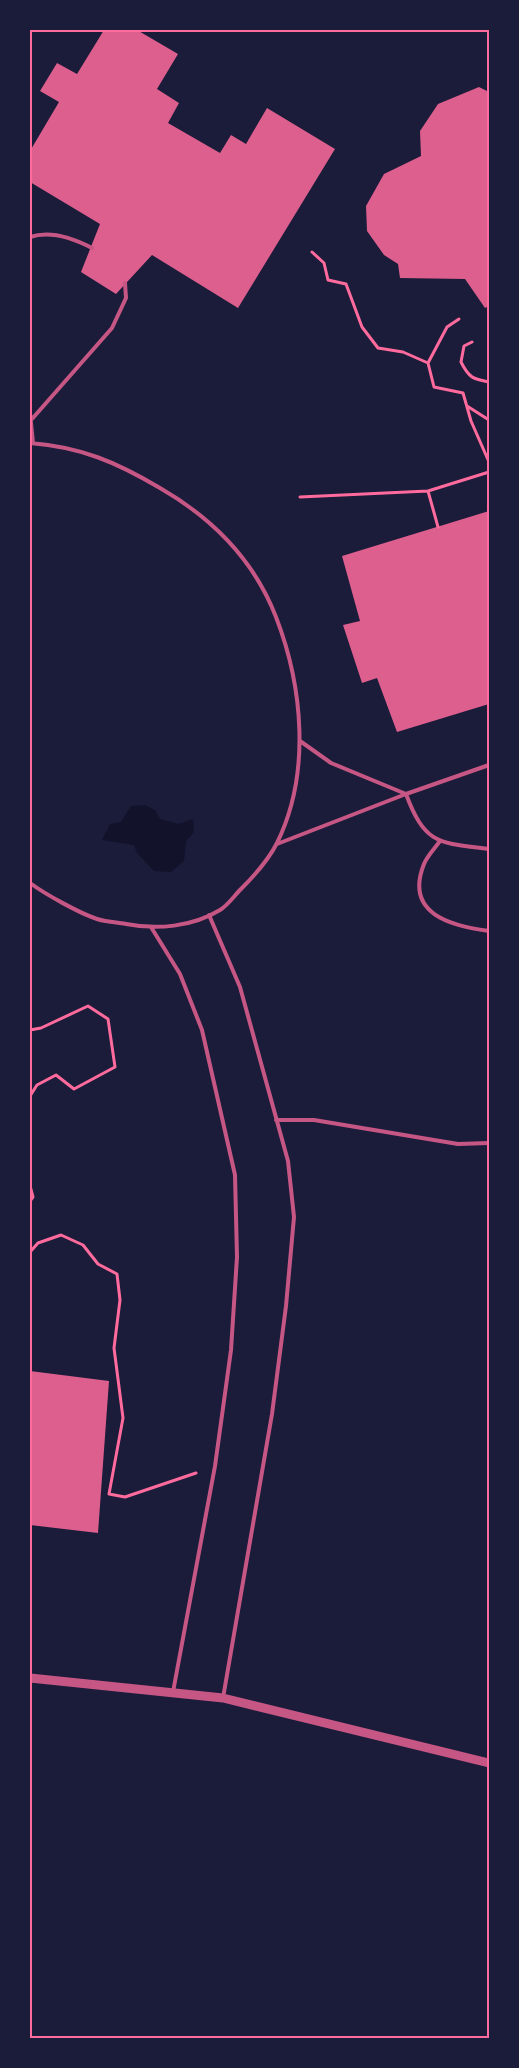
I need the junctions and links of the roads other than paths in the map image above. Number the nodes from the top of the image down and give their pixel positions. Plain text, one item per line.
1 (30, 237) edge
2 (92, 248) dead end
3 (125, 283) dead end
4 (30, 413) edge
5 (32, 419) junction
6 (32, 443) edge
7 (300, 741) junction
8 (489, 765) edge
9 (406, 794) junction
10 (440, 841) junction
11 (277, 844) junction
12 (489, 849) edge
13 (30, 883) edge
14 (209, 915) junction
15 (151, 927) junction
16 (489, 931) edge
17 (276, 1120) junction
18 (489, 1143) edge
19 (30, 1678) edge
20 (172, 1692) junction
21 (223, 1698) junction
22 (489, 1763) edge

1 - 2 lane
3 - 5 lane
4 - 5 lane
5 - 6 lane
6 - 7 lane
7 - 9 lane
7 - 11 lane
8 - 9 lane
9 - 10 lane
9 - 11 lane
10 - 12 lane
10 - 16 lane
11 - 14 lane
13 - 15 lane
14 - 15 lane
14 - 17 lane
15 - 20 lane
17 - 18 lane
17 - 21 lane
19 - 20 street
20 - 21 street
21 - 22 street

